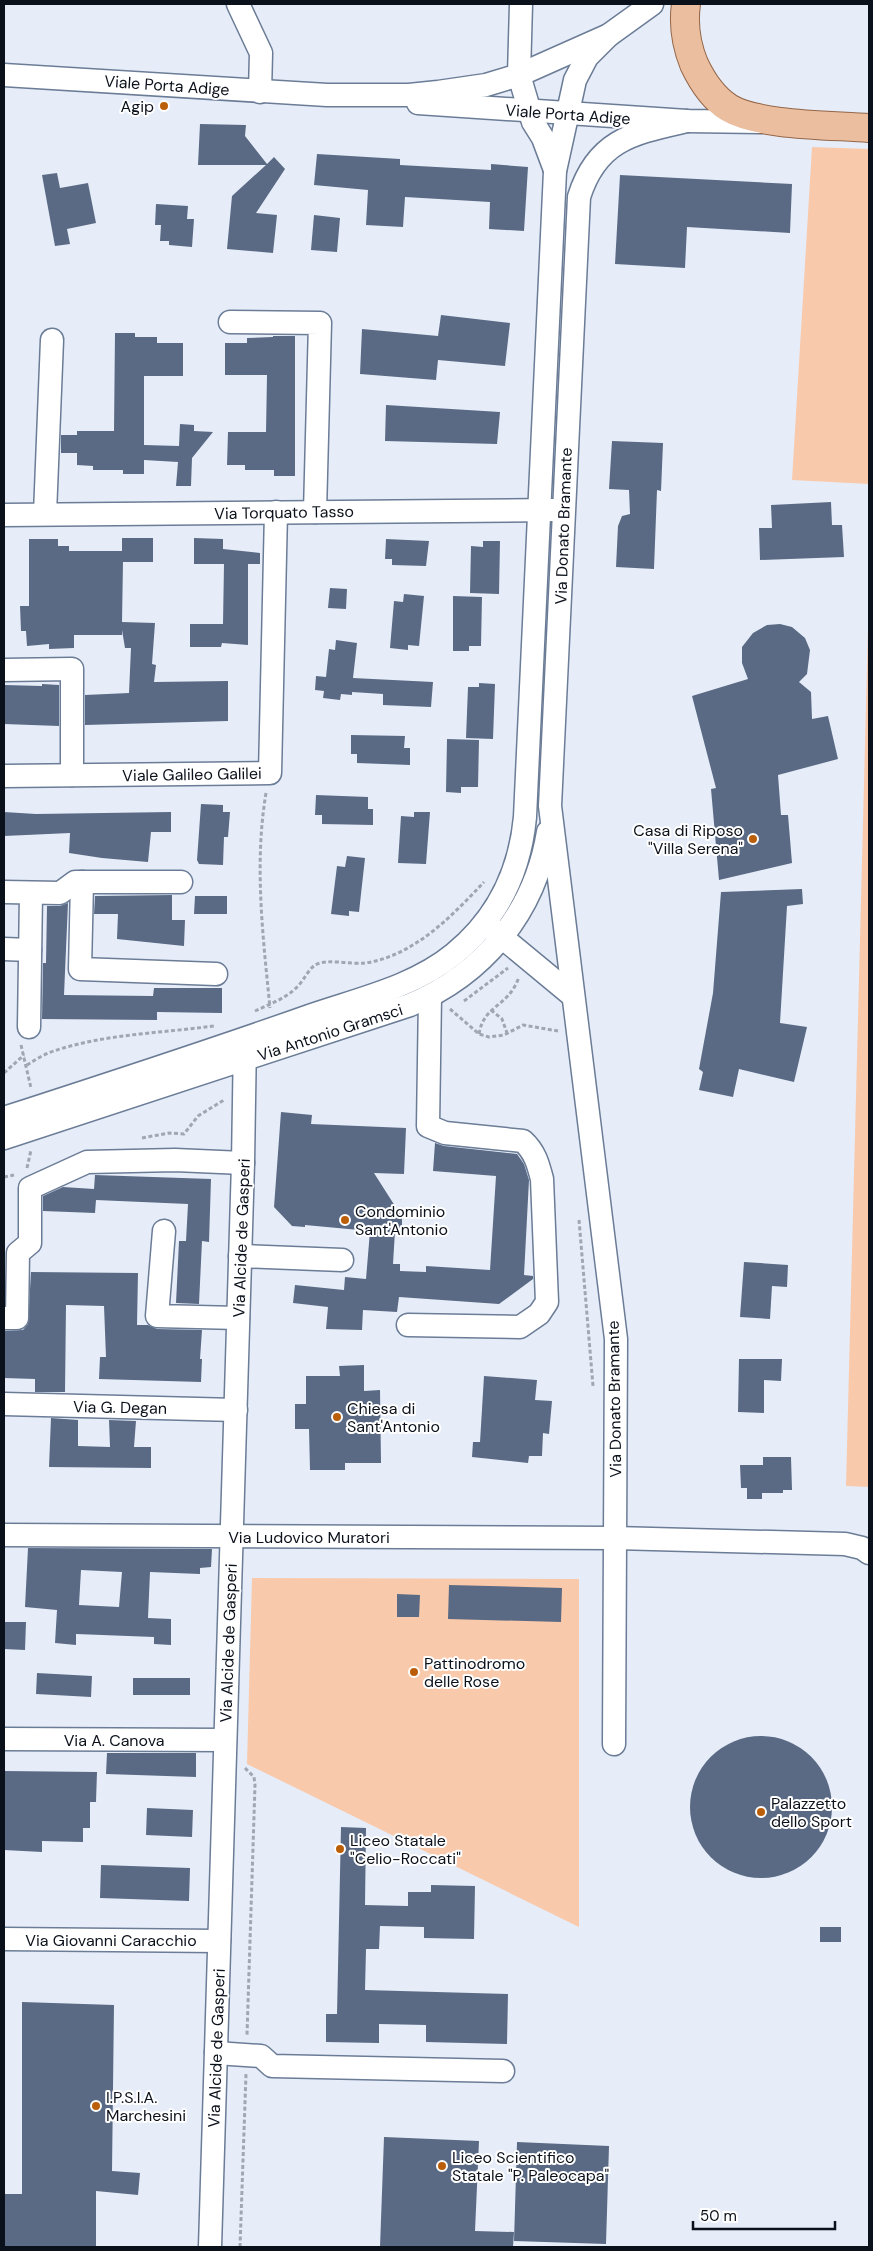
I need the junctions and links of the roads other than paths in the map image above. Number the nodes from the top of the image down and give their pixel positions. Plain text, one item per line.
1 (238, 4) edge
2 (652, 4) edge
3 (686, 4) edge
4 (521, 12) edge
5 (609, 35) junction
6 (567, 53) junction
7 (4, 74) edge
8 (519, 75) junction
9 (260, 92) junction
10 (360, 96) junction
11 (530, 112) junction
12 (567, 114) junction
13 (687, 121) junction
14 (777, 122) junction
15 (869, 128) edge
16 (555, 171) junction
17 (230, 322) dead end
18 (52, 340) dead end
19 (540, 510) junction
20 (564, 510) junction
21 (276, 512) junction
22 (315, 512) junction
23 (45, 514) junction
24 (4, 515) edge
25 (4, 670) edge
26 (72, 775) junction
27 (4, 776) edge
28 (550, 806) junction
29 (525, 816) joint
30 (82, 882) junction
31 (181, 882) dead end
32 (4, 892) edge
33 (31, 893) junction
34 (485, 924) junction
35 (502, 939) junction
36 (4, 949) edge
37 (30, 950) junction
38 (216, 974) dead end
39 (573, 996) junction
40 (440, 1002) junction
41 (22, 1032) road end
42 (245, 1049) junction
43 (36, 1117) junction
44 (4, 1118) edge
45 (4, 1138) edge
46 (243, 1163) junction
47 (164, 1231) dead end
48 (240, 1256) junction
49 (342, 1260) dead end
50 (4, 1318) edge
51 (238, 1318) junction
52 (408, 1325) dead end
53 (4, 1404) edge
54 (236, 1410) junction
55 (4, 1535) edge
56 (232, 1536) junction
57 (615, 1538) junction
58 (869, 1553) edge
59 (4, 1739) edge
60 (225, 1740) junction
61 (614, 1744) dead end
62 (4, 1939) edge
63 (219, 1941) junction
64 (216, 2053) junction
65 (503, 2071) dead end
66 (210, 2247) edge

1 - 9 street
2 - 5 street, Viale Porta Adige
3 - 14 main road, Viale Porta Adige
4 - 6 street
4 - 8 street
5 - 6 street, Viale Porta Adige
5 - 12 street
6 - 8 street, Viale Porta Adige
7 - 9 street, Viale Porta Adige
8 - 10 street, Viale Porta Adige
8 - 11 street
9 - 10 street, Viale Porta Adige
10 - 11 street, Viale Porta Adige
11 - 12 street, Viale Porta Adige
11 - 16 street
12 - 13 street, Viale Porta Adige
12 - 16 street
13 - 14 street, Viale Porta Adige
13 - 20 street, Via Donato Bramante
14 - 15 main road, Viale Porta Adige
16 - 19 street, Via Donato Bramante
17 - 22 street
18 - 23 street
19 - 20 street, Via Torquato Tasso
19 - 22 street, Via Torquato Tasso
19 - 29 street, Via Donato Bramante
20 - 28 street, Via Donato Bramante
21 - 22 street, Via Torquato Tasso
21 - 23 street, Via Torquato Tasso
21 - 26 street, Viale Galileo Galilei
23 - 24 street, Via Torquato Tasso
25 - 26 street
26 - 27 street, Viale Galileo Galilei
28 - 35 street, Via Antonio Gramsci
28 - 39 street, Via Donato Bramante
29 - 34 street, Via Antonio Gramsci
30 - 31 street
30 - 33 street
30 - 38 street
32 - 33 street
33 - 37 street
34 - 35 street
34 - 42 street, Via Antonio Gramsci
35 - 39 street
35 - 40 street, Via Antonio Gramsci
36 - 37 street
37 - 41 street
39 - 57 street, Via Donato Bramante
40 - 42 street, Via Antonio Gramsci
40 - 52 street
42 - 43 street, Via Antonio Gramsci
42 - 46 street, Via Alcide de Gasperi
43 - 44 street, Via Antonio Gramsci
43 - 45 street, Via Antonio Gramsci
46 - 48 street, Via Alcide de Gasperi
46 - 50 street
47 - 51 street
48 - 49 street
48 - 51 street, Via Alcide de Gasperi
51 - 54 street, Via Alcide de Gasperi
53 - 54 street, Via G. Degan
54 - 56 street, Via Alcide de Gasperi
55 - 56 street, Via Ludovico Muratori
56 - 57 street, Via Ludovico Muratori
56 - 60 street, Via Alcide de Gasperi
57 - 58 street, Via Ludovico Muratori
57 - 61 street, Via Donato Bramante
59 - 60 street, Via A. Canova
60 - 63 street, Via Alcide de Gasperi
62 - 63 street, Via Giovanni Caracchio
63 - 64 street, Via Alcide de Gasperi
64 - 65 street
64 - 66 street, Via Alcide de Gasperi

